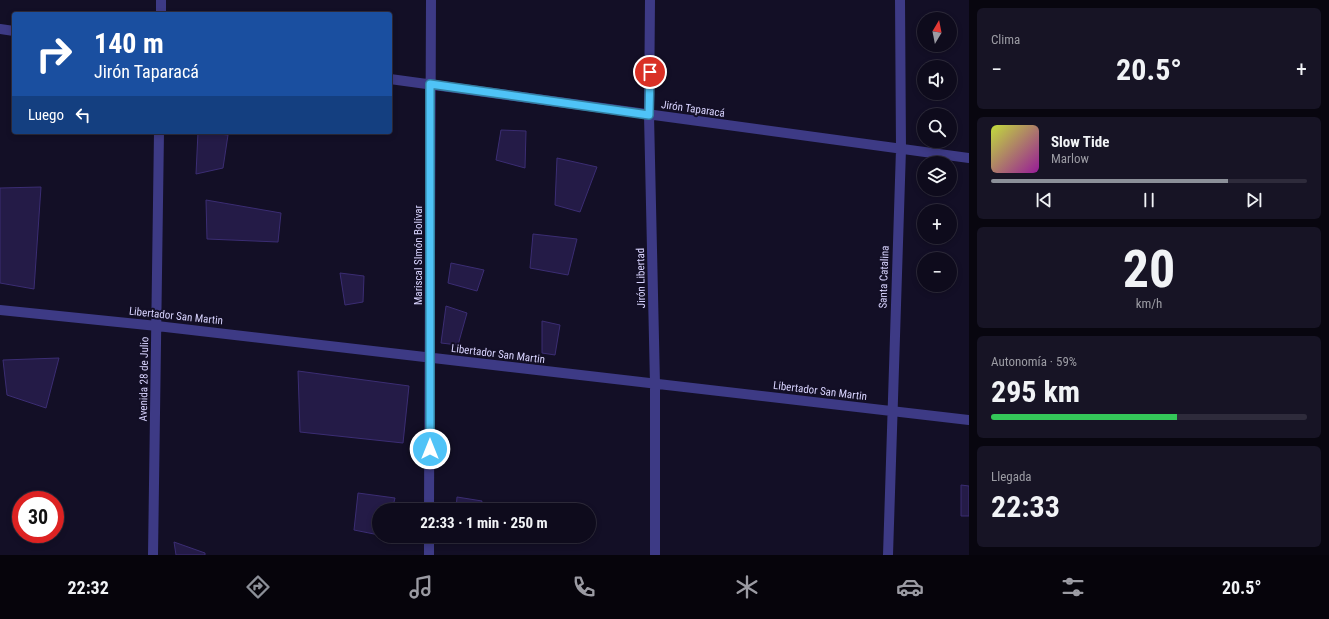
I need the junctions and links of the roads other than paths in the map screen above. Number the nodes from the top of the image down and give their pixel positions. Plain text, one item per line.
1 (161, 0) edge
2 (431, 0) edge
3 (650, 0) edge
4 (900, 0) edge
5 (161, 12) edge
6 (0, 29) edge
7 (12, 31) edge
8 (392, 79) edge
9 (430, 84) junction
10 (649, 115) junction
11 (159, 134) edge
12 (901, 149) junction
13 (969, 158) edge
14 (0, 310) edge
15 (157, 326) junction
16 (430, 358) junction
17 (655, 384) junction
18 (892, 411) junction
19 (969, 420) edge
20 (430, 503) edge
21 (430, 543) edge
22 (153, 555) edge
23 (429, 555) edge
24 (655, 555) edge
25 (888, 555) edge

1 - 5 street
2 - 9 street, Mariscal SImón Bolívar
3 - 10 street, Jirón Libertad
4 - 12 street, Santa Catalina
6 - 7 street
8 - 9 street, Jirón Taparacá
9 - 10 street, Jirón Taparacá
9 - 16 street, Mariscal SImón Bolívar
10 - 12 street, Jirón Taparacá
10 - 17 street, Jirón Libertad
11 - 15 street, Avenida 28 de Julio
12 - 13 street, Jirón Taparacá
12 - 18 street, Santa Catalina
14 - 15 street, Libertador San Martin
15 - 16 street, Libertador San Martin
15 - 22 street, Avenida 28 de Julio
16 - 17 street, Libertador San Martin
16 - 20 street, Mariscal SImón Bolívar
17 - 18 street, Libertador San Martin
17 - 24 street, Jirón Libertad
18 - 19 street, Libertador San Martin
18 - 25 street, Santa Catalina
21 - 23 street

